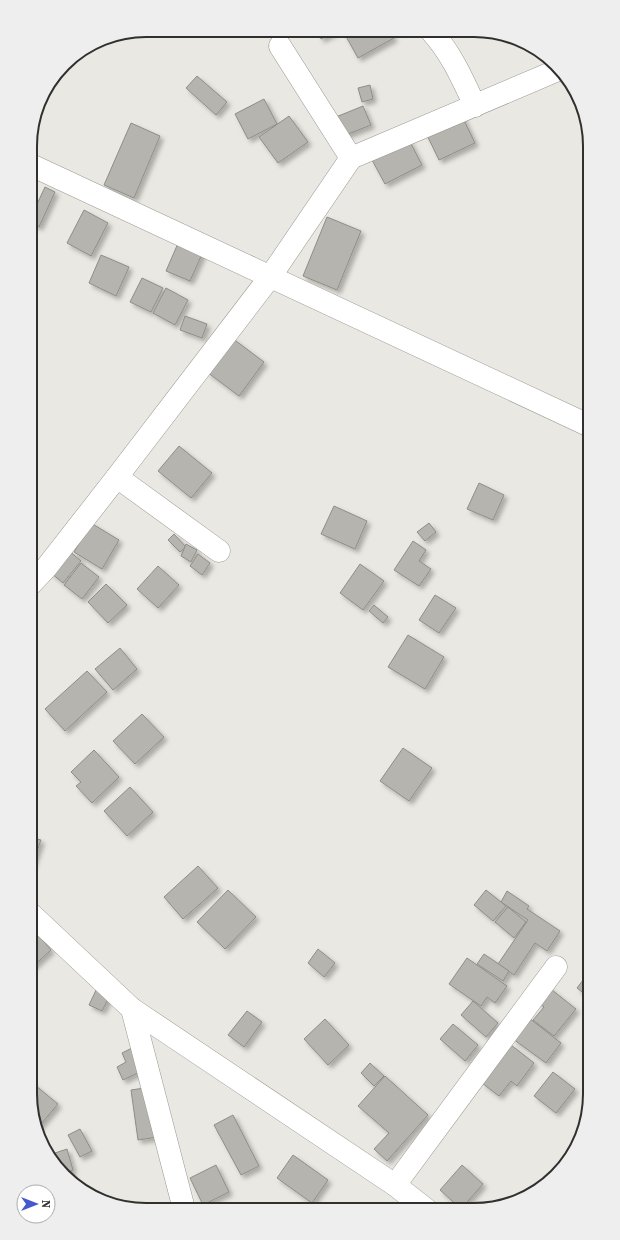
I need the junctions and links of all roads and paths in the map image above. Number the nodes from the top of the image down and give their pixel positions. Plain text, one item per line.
1 (437, 37) edge
2 (280, 46) dead end
3 (554, 72) edge
4 (475, 106) junction
5 (351, 158) junction
6 (37, 168) edge
7 (270, 277) junction
8 (583, 423) edge
9 (117, 477) junction
10 (219, 551) dead end
11 (37, 577) edge
12 (37, 920) edge
13 (556, 967) dead end
14 (132, 1009) junction
15 (395, 1185) junction
16 (182, 1203) edge
17 (418, 1203) edge

1 - 4 street
2 - 5 street
3 - 4 street
4 - 5 street
5 - 7 street
6 - 7 street
7 - 8 street
7 - 9 street
9 - 10 street
9 - 11 street
12 - 14 street
13 - 15 street
14 - 15 street
14 - 16 street
15 - 17 street

